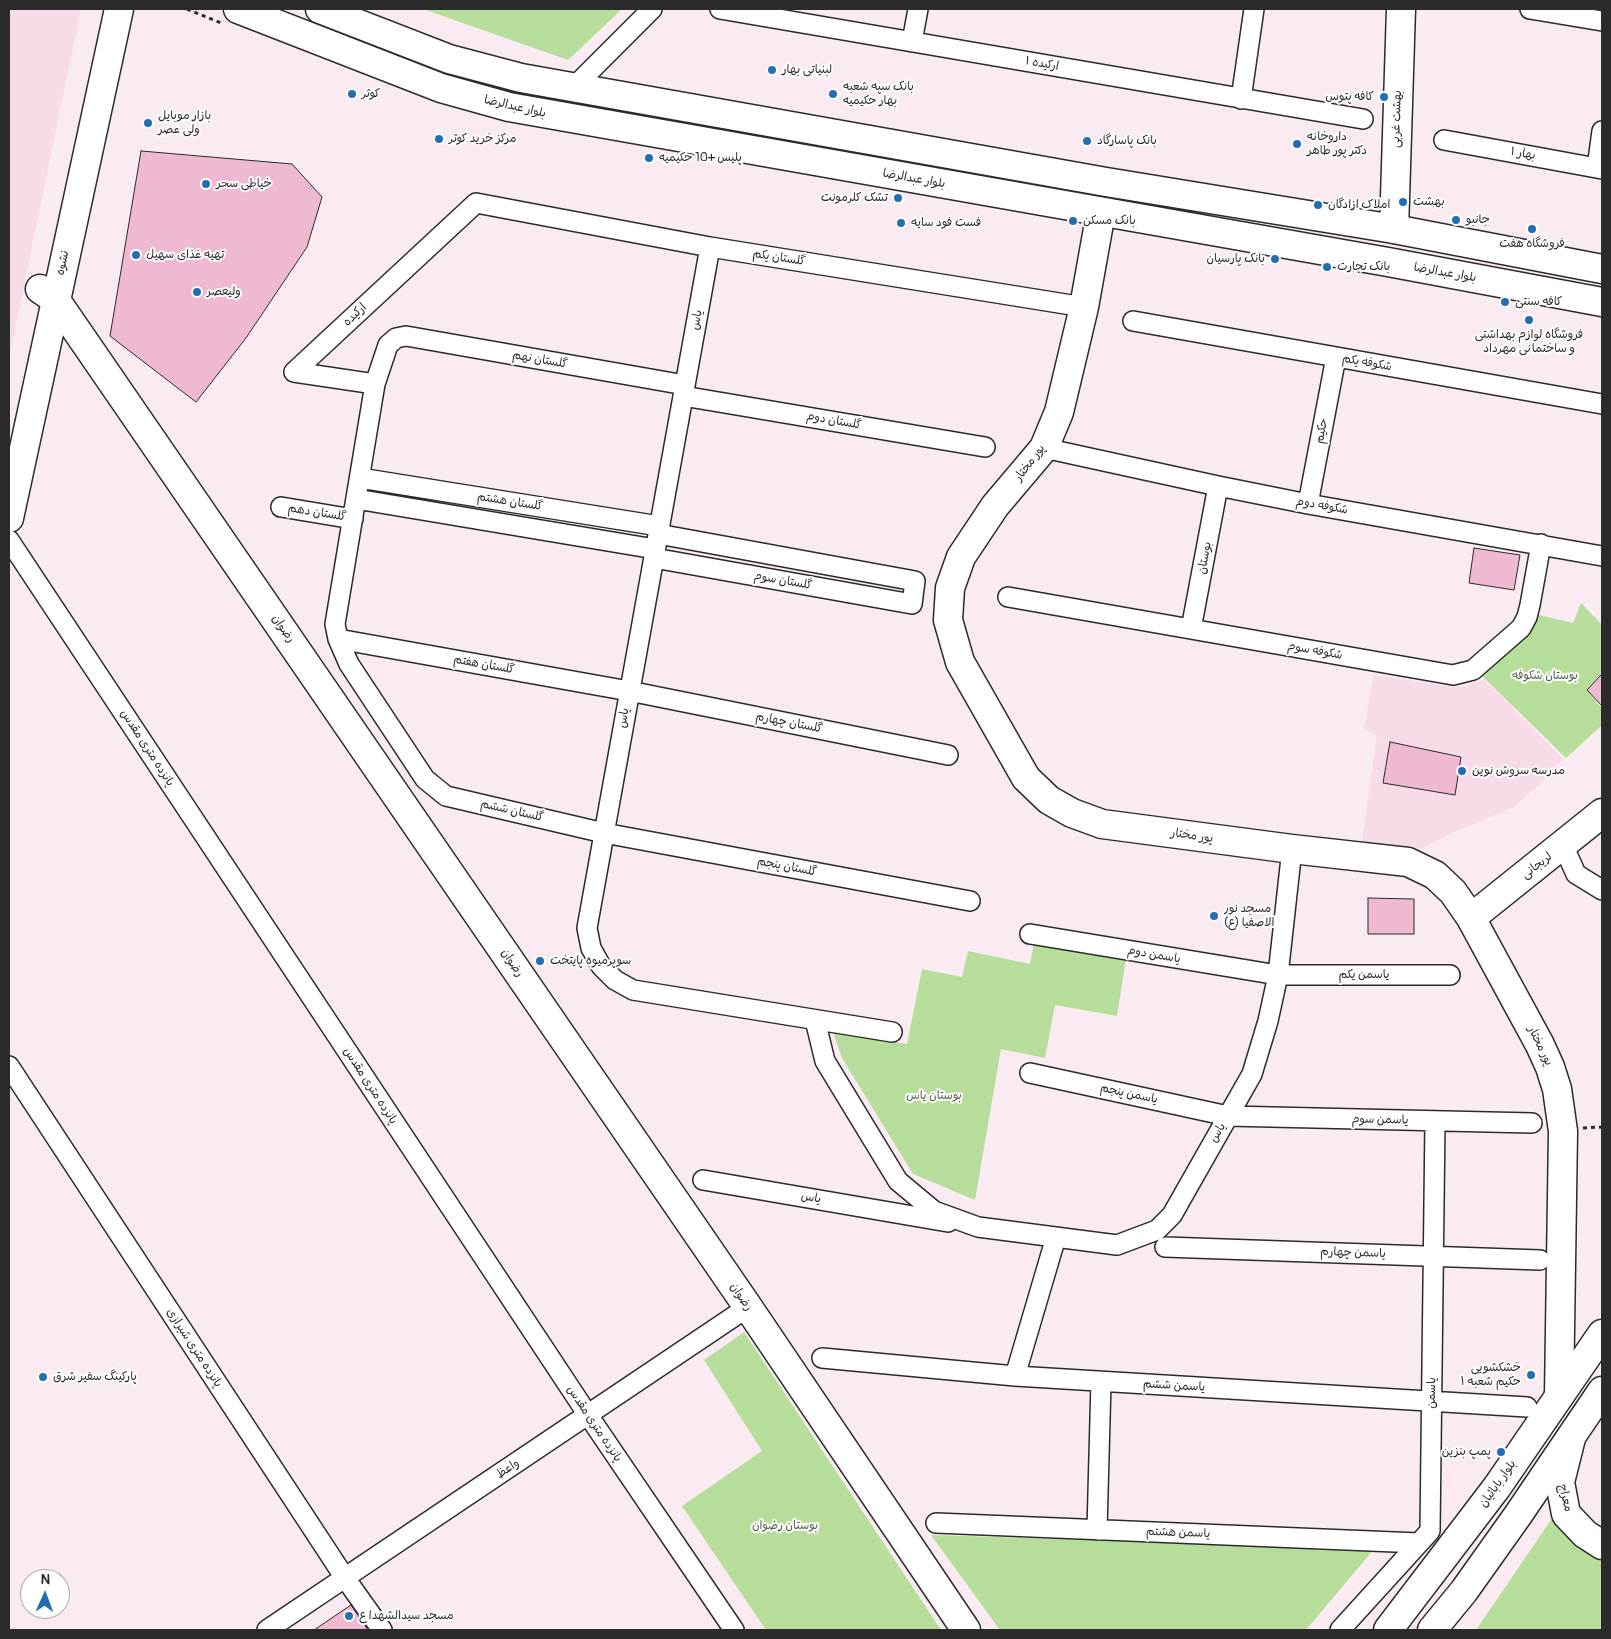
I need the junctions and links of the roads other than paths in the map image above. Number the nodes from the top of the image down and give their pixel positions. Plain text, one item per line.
1 (100, 9) edge
2 (119, 9) edge
3 (238, 9) edge
4 (320, 9) edge
5 (652, 9) edge
6 (720, 9) edge
7 (918, 9) edge
8 (1254, 9) edge
9 (1401, 9) edge
10 (1530, 9) edge
11 (1577, 13) edge
12 (297, 19) edge
13 (1602, 21) edge
14 (912, 42) junction
15 (574, 87) junction
16 (1241, 99) junction
17 (1363, 119) dead end
18 (1602, 132) edge
19 (1444, 140) dead end
20 (1600, 168) edge
21 (476, 203) joint
22 (1101, 212) junction
23 (1394, 229) junction
24 (710, 247) junction
25 (1388, 262) junction
26 (1602, 269) edge
27 (47, 294) junction
28 (1602, 302) edge
29 (1084, 307) junction
30 (1132, 321) dead end
31 (1336, 357) junction
32 (375, 384) junction
33 (684, 390) junction
34 (1602, 404) edge
35 (9, 433) edge
36 (985, 447) dead end
37 (1044, 448) junction
38 (360, 478) junction
39 (1218, 486) junction
40 (356, 499) junction
41 (1308, 504) junction
42 (281, 507) dead end
43 (9, 518) edge
44 (353, 518) junction
45 (9, 540) edge
46 (657, 542) junction
47 (1541, 544) junction
48 (1602, 556) edge
49 (1008, 597) dead end
50 (1191, 629) junction
51 (338, 639) junction
52 (629, 691) junction
53 (948, 755) dead end
54 (1602, 813) edge
55 (604, 833) junction
56 (1563, 845) junction
57 (1292, 849) junction
58 (1602, 890) edge
59 (970, 901) dead end
60 (1471, 918) junction
61 (1030, 934) dead end
62 (1278, 975) junction
63 (1450, 975) dead end
64 (815, 1020) junction
65 (892, 1032) dead end
66 (9, 1066) edge
67 (1030, 1073) dead end
68 (1228, 1116) junction
69 (1435, 1121) junction
70 (1532, 1123) dead end
71 (703, 1180) dead end
72 (978, 1227) junction
73 (1056, 1237) junction
74 (1165, 1248) dead end
75 (1433, 1256) junction
76 (1540, 1260) dead end
77 (748, 1307) junction
78 (1602, 1334) edge
79 (822, 1358) dead end
80 (1015, 1376) junction
81 (1101, 1382) junction
82 (1602, 1391) edge
83 (1559, 1396) junction
84 (1432, 1400) junction
85 (1527, 1407) dead end
86 (588, 1415) junction
87 (1571, 1437) junction
88 (936, 1523) dead end
89 (1097, 1530) junction
90 (1419, 1543) junction
91 (1602, 1545) edge
92 (345, 1578) junction
93 (267, 1630) edge
94 (382, 1630) edge
95 (734, 1630) edge
96 (966, 1630) edge
97 (1340, 1630) edge
98 (1388, 1630) edge
99 (1432, 1630) edge

1 - 27 main road, نشوه
2 - 27 main road, نشوه
3 - 12 main road, بلوار عبدالرضا
4 - 15 main road
5 - 15 street
6 - 14 street, ارکیده ۱
7 - 14 street
8 - 16 street
9 - 23 main road, بهشت غربی
10 - 11 street
11 - 13 street
12 - 22 main road, بلوار عبدالرضا
14 - 16 street, ارکیده ۱
15 - 23 main road
16 - 17 street, ارکیده ۱
18 - 20 street
19 - 20 street, بهار ۱
21 - 24 street, گلستان یکم
21 - 32 street, ارکیده
22 - 25 main road, بلوار عبدالرضا
22 - 29 main road, پور مختار
23 - 25 main road, بهشت غربی
23 - 26 main road
24 - 29 street, گلستان یکم
24 - 33 street, یاس
25 - 28 main road, بلوار عبدالرضا
27 - 35 main road, نشوه
27 - 43 main road, نشوه
27 - 77 main road, رضوان
29 - 37 main road, پور مختار
30 - 31 street, شکوفه یکم
31 - 34 street, شکوفه یکم
31 - 41 street, حکیم
32 - 33 street, گلستان نهم
32 - 38 street
33 - 36 street, گلستان دوم
33 - 46 street, یاس
37 - 39 street, شکوفه دوم
37 - 57 main road, پور مختار
38 - 40 street
38 - 46 street, گلستان هشتم
39 - 41 street, شکوفه دوم
39 - 50 street, بوستان
40 - 44 street
40 - 46 street, گلستان هشتم
41 - 47 street, شکوفه دوم
42 - 44 street, گلستان دهم
44 - 51 street
45 - 86 street, پانزده متری مقدس
46 - 46 street, گلستان سوم
46 - 52 street, یاس
47 - 48 street, شکوفه دوم
47 - 50 street, شکوفه سوم
49 - 50 street, شکوفه سوم
51 - 52 street, گلستان هفتم
51 - 55 street, گلستان ششم
52 - 53 street, گلستان چهارم
52 - 55 street, یاس
54 - 56 main road, لریجانی
55 - 59 street, گلستان پنجم
55 - 64 street, یاس
56 - 58 street
56 - 60 main road, لریجانی
57 - 60 main road, پور مختار
57 - 62 street, یاس
60 - 83 main road, پور مختار
61 - 62 street, یاسمن دوم
62 - 63 street, یاسمن یکم
62 - 68 street, یاس
64 - 65 street, یاس
64 - 72 street, یاس
66 - 92 street, پانزده متری شیرازی
67 - 68 street, یاسمن پنجم
68 - 69 street, یاسمن سوم
68 - 73 street, یاس
69 - 70 street, یاسمن سوم
69 - 75 street, یاسمن
71 - 72 street, یاس
72 - 73 street, یاس
73 - 80 street
74 - 75 street, یاسمن چهارم
75 - 76 street, یاسمن چهارم
75 - 84 street, یاسمن
77 - 86 street, واعظ
77 - 96 main road, رضوان
78 - 83 main road, بلوار بابائیان
79 - 80 street, یاسمن ششم
80 - 81 street, یاسمن ششم
81 - 84 street, یاسمن ششم
81 - 89 street
82 - 87 main road
83 - 98 main road, بلوار بابائیان
84 - 85 street, یاسمن ششم
84 - 90 street, یاسمن
86 - 92 street, واعظ
86 - 95 street, پانزده متری مقدس
87 - 91 main road, معراج
87 - 99 main road
88 - 89 street, یاسمن هشتم
89 - 90 street, یاسمن هشتم
90 - 97 street, یاسمن
92 - 93 street, واعظ
92 - 94 street, پانزده متری شیرازی

